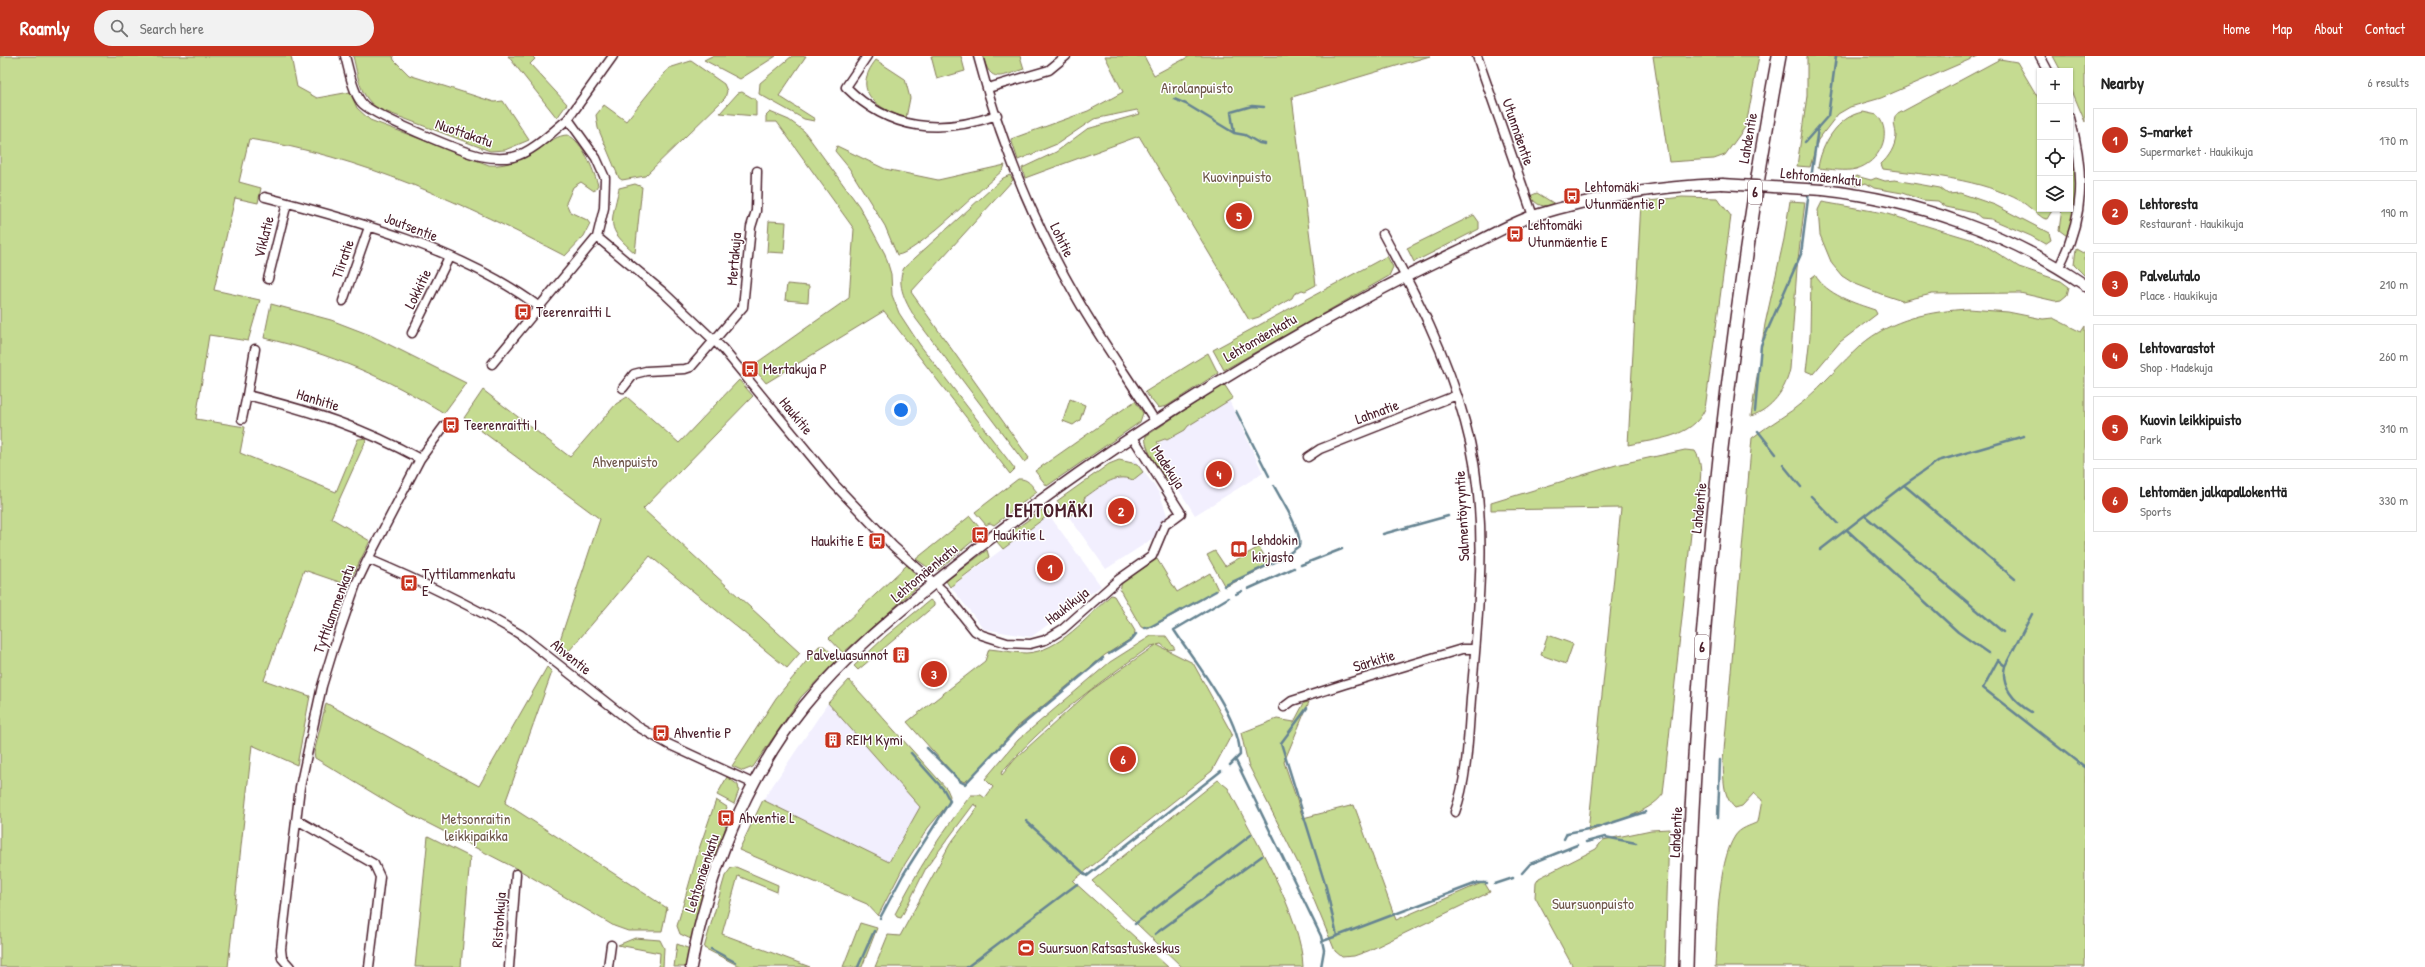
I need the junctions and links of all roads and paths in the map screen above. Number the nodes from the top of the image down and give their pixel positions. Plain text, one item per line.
1 (345, 56) edge
2 (613, 56) edge
3 (867, 56) edge
4 (978, 56) edge
5 (1066, 56) edge
6 (1478, 56) edge
7 (1779, 56) edge
8 (2040, 56) edge
9 (2046, 68) edge
10 (988, 88) junction
11 (997, 115) junction
12 (568, 119) junction
13 (2073, 128) edge
14 (757, 170) dead end
15 (265, 197) dead end
16 (287, 203) junction
17 (1533, 216) junction
18 (369, 227) junction
19 (1383, 234) dead end
20 (597, 237) junction
21 (449, 257) junction
22 (2059, 267) junction
23 (1405, 276) junction
24 (268, 279) dead end
25 (2085, 284) edge
26 (343, 301) dead end
27 (538, 306) junction
28 (412, 333) dead end
29 (714, 340) junction
30 (254, 349) dead end
31 (492, 364) dead end
32 (623, 388) dead end
33 (247, 395) junction
34 (1457, 395) junction
35 (242, 419) dead end
36 (1155, 421) junction
37 (445, 425) dead end
38 (1132, 436) junction
39 (1308, 457) dead end
40 (420, 459) junction
41 (1181, 513) joint
42 (368, 559) junction
43 (934, 584) junction
44 (1475, 649) junction
45 (1284, 707) dead end
46 (752, 783) junction
47 (1455, 812) dead end
48 (297, 820) junction
49 (516, 874) dead end
50 (611, 945) dead end
51 (290, 967) edge
52 (369, 967) edge
53 (509, 967) edge
54 (608, 967) edge
55 (691, 967) edge
56 (1686, 967) edge

1 - 12 street, Nuottakatu
2 - 12 street, Nuottakatu
3 - 11 street
4 - 10 street, Lohitie
5 - 10 street
6 - 17 street, Utunmäentie
7 - 56 highway, Lahdentie / 6
8 - 9 street
10 - 11 street, Lohitie
11 - 36 street, Lohitie
12 - 20 street
13 - 22 street
14 - 29 street, Mertakuja
15 - 16 street, Joutsentie
16 - 18 street, Joutsentie
16 - 24 street, Viklatie
17 - 22 street, Lehtomäenkatu, bridge
17 - 23 street, Lehtomäenkatu
18 - 21 street, Joutsentie
18 - 26 street, Tiiratie
19 - 23 street, Salmentöyryntie
20 - 27 street
20 - 29 street, Haukitie
21 - 27 street, Joutsentie
21 - 28 street, Lokkitie
22 - 25 street, Lehtomäenkatu
23 - 34 street, Salmentöyryntie
23 - 36 street, Lehtomäenkatu
27 - 31 street
29 - 32 street, Mertakuja
29 - 43 street, Haukitie
30 - 33 street
33 - 35 street
33 - 40 street, Hanhitie
34 - 39 street, Lahnatie
34 - 44 street, Salmentöyryntie
36 - 38 street, Lehtomäenkatu
37 - 40 street, Tyttilammenkatu
38 - 41 street, Madekuja
38 - 43 street, Lehtomäenkatu
40 - 42 street, Tyttilammenkatu
41 - 43 street, Haukikuja
42 - 46 street, Ahventie
42 - 48 street, Tyttilammenkatu
43 - 46 street, Lehtomäenkatu
44 - 45 street, Särkitie
44 - 47 street, Salmentöyryntie
46 - 55 street, Lehtomäenkatu
48 - 51 street, Tyttilammenkatu
48 - 52 street
49 - 53 street, Ristonkuja
50 - 54 street

